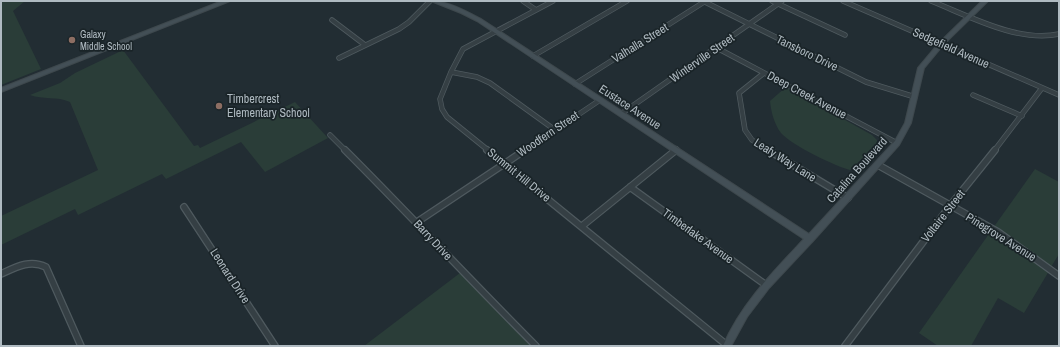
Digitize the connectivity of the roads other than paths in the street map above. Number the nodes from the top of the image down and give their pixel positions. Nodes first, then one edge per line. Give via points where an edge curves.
1 (227, 1) edge
2 (430, 1) edge
3 (434, 1) edge
4 (523, 1) edge
5 (553, 1) edge
6 (627, 1) edge
7 (704, 1) edge
8 (772, 1) edge
9 (844, 1) edge
10 (931, 1) edge
11 (985, 1) edge
12 (780, 2) edge
13 (536, 10) junction
14 (968, 17) junction
15 (332, 20) dead end
16 (749, 24) junction
17 (496, 31) junction
18 (844, 34) dead end
19 (1059, 34) edge
20 (941, 44) junction
21 (365, 45) junction
22 (717, 48) junction
23 (533, 56) junction
24 (339, 58) dead end
25 (451, 72) junction
26 (764, 73) junction
27 (575, 84) junction
28 (1042, 88) junction
29 (1, 90) edge
30 (973, 95) dead end
31 (1059, 95) edge
32 (915, 97) junction
33 (600, 100) junction
34 (621, 114) junction
35 (1022, 116) junction
36 (555, 130) junction
37 (330, 135) dead end
38 (897, 142) junction
39 (676, 150) junction
40 (505, 163) junction
41 (878, 165) junction
42 (630, 187) junction
43 (848, 198) junction
44 (950, 206) junction
45 (184, 207) dead end
46 (417, 222) junction
47 (582, 226) junction
48 (810, 239) junction
49 (1, 274) edge
50 (1059, 276) edge
51 (766, 285) junction
52 (81, 346) edge
53 (275, 346) edge
54 (536, 346) edge
55 (727, 346) edge
56 (845, 346) edge

1 - 29 street
2 - 21 street via 399,29
3 - 17 street, Eustace Avenue via 463,12
4 - 13 street
5 - 13 street, Summit Hill Drive
6 - 23 street
7 - 16 street, Tansboro Drive
7 - 27 street, Valhalla Street
8 - 12 street
9 - 20 street, Sedgefield Avenue
10 - 14 street
11 - 14 street, Catalina Boulevard
12 - 16 street, Winterville Street
12 - 18 street
13 - 17 street, Summit Hill Drive
14 - 19 street via 1012,33 1046,37
14 - 20 street, Catalina Boulevard
15 - 21 street
16 - 22 street, Winterville Street
16 - 32 street, Tansboro Drive via 866,82
17 - 23 street, Eustace Avenue
17 - 25 street, Summit Hill Drive via 463,49
20 - 28 street, Sedgefield Avenue
20 - 32 street, Catalina Boulevard via 921,68
21 - 24 street
22 - 26 street, Deep Creek Avenue
22 - 34 street, Winterville Street
23 - 27 street, Eustace Avenue
25 - 36 street via 478,77 490,83
25 - 40 street, Summit Hill Drive via 440,99 442,109 447,117
26 - 38 street, Deep Creek Avenue
26 - 43 street, Leafy Way Lane via 739,93 744,130 752,140
27 - 33 street, Eustace Avenue
28 - 31 street, Sedgefield Avenue
28 - 35 street, Voltaire Street
30 - 35 street
32 - 38 street, Catalina Boulevard via 908,123
33 - 34 street, Eustace Avenue
33 - 36 street, Woodfern Street
34 - 39 street, Eustace Avenue
35 - 44 street, Voltaire Street
36 - 40 street, Woodfern Street
37 - 46 street, Barry Drive
38 - 41 street, Catalina Boulevard
39 - 42 street
39 - 48 street, Eustace Avenue
40 - 46 street, Woodfern Street
40 - 47 street, Summit Hill Drive
41 - 43 street, Catalina Boulevard
41 - 44 street, Pinegrove Avenue
42 - 47 street
42 - 51 street, Timberlake Avenue
43 - 48 street, Catalina Boulevard
44 - 50 street, Pinegrove Avenue via 998,232
44 - 56 street, Voltaire Street
45 - 53 street, Leonard Drive
46 - 54 street, Barry Drive via 464,274
47 - 55 street, Summit Hill Drive
48 - 51 street, Catalina Boulevard
49 - 52 street via 24,264 35,263 46,267
51 - 55 street, Catalina Boulevard via 739,320

